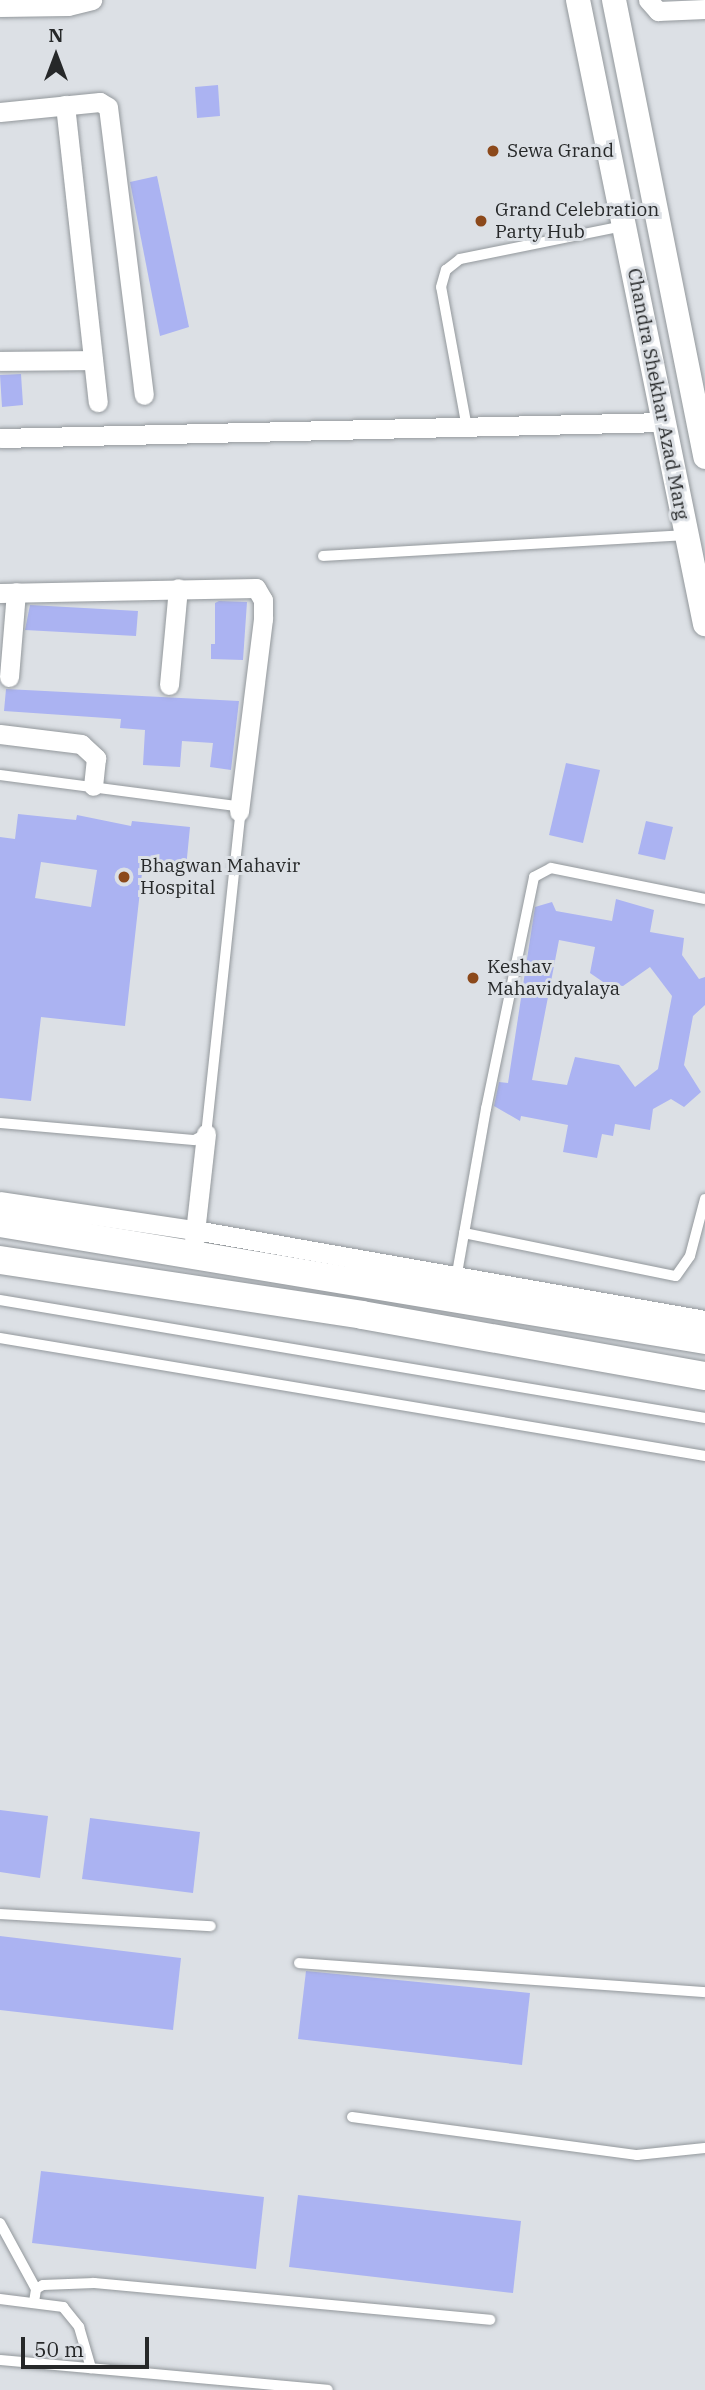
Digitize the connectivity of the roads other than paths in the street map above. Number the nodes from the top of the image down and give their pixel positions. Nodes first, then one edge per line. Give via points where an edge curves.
1 (92, 0) edge
2 (578, 0) edge
3 (614, 0) edge
4 (648, 0) edge
5 (68, 3) edge
6 (0, 7) edge
7 (705, 9) edge
8 (65, 105) junction
9 (0, 112) edge
10 (624, 225) junction
11 (93, 360) junction
12 (0, 361) edge
13 (144, 395) dead end
14 (97, 402) dead end
15 (664, 422) junction
16 (467, 428) junction
17 (0, 438) edge
18 (705, 457) edge
19 (687, 535) junction
20 (323, 556) dead end
21 (178, 588) junction
22 (8, 593) edge
23 (705, 624) edge
24 (9, 677) dead end
25 (169, 685) dead end
26 (0, 734) edge
27 (0, 775) edge
28 (93, 786) junction
29 (239, 812) junction
30 (705, 899) edge
31 (0, 1123) edge
32 (206, 1134) junction
33 (705, 1199) edge
34 (0, 1201) edge
35 (0, 1223) edge
36 (464, 1233) junction
37 (194, 1241) junction
38 (0, 1260) edge
39 (455, 1286) junction
40 (0, 1300) edge
41 (705, 1320) edge
42 (0, 1338) edge
43 (705, 1340) edge
44 (705, 1376) edge
45 (705, 1418) edge
46 (705, 1456) edge
47 (0, 1913) edge
48 (211, 1926) dead end
49 (299, 1963) dead end
50 (705, 1992) edge
51 (352, 2117) dead end
52 (705, 2148) edge
53 (0, 2223) edge
54 (36, 2289) junction
55 (0, 2299) edge
56 (34, 2302) junction
57 (490, 2320) dead end
58 (0, 2360) edge
59 (91, 2368) junction
60 (328, 2390) edge

1 - 5 street
2 - 10 street, Chandra Shekhar Azad Marg
3 - 18 street, Chandra Shekhar Azad Marg
4 - 7 street via 658,11
5 - 6 street
8 - 9 street
8 - 11 street
8 - 13 street via 100,102 108,107
10 - 15 street, Chandra Shekhar Azad Marg
10 - 16 lane via 460,259 446,270 442,287
11 - 12 street
11 - 14 street
15 - 16 street
15 - 19 street, Chandra Shekhar Azad Marg
16 - 17 street
19 - 20 lane
19 - 23 street, Chandra Shekhar Azad Marg
21 - 22 street
21 - 25 street
21 - 29 street via 249,586 256,588 263,600
22 - 24 street
26 - 28 street via 81,744 96,758
27 - 28 lane
28 - 29 lane via 234,806
29 - 32 lane
30 - 36 lane via 551,868 534,877
31 - 32 lane via 194,1140
32 - 37 street
33 - 36 lane via 690,1256 676,1276
34 - 37 street
35 - 37 main road
36 - 39 lane
37 - 39 main road
38 - 44 main road via 362,1315
39 - 41 street
39 - 43 main road
40 - 45 lane
42 - 46 lane
47 - 48 lane
49 - 50 lane
51 - 52 lane via 636,2155
53 - 54 lane
54 - 56 lane
54 - 57 lane via 94,2283
55 - 56 lane
56 - 59 lane via 63,2307 72,2316
58 - 59 lane
59 - 60 lane

